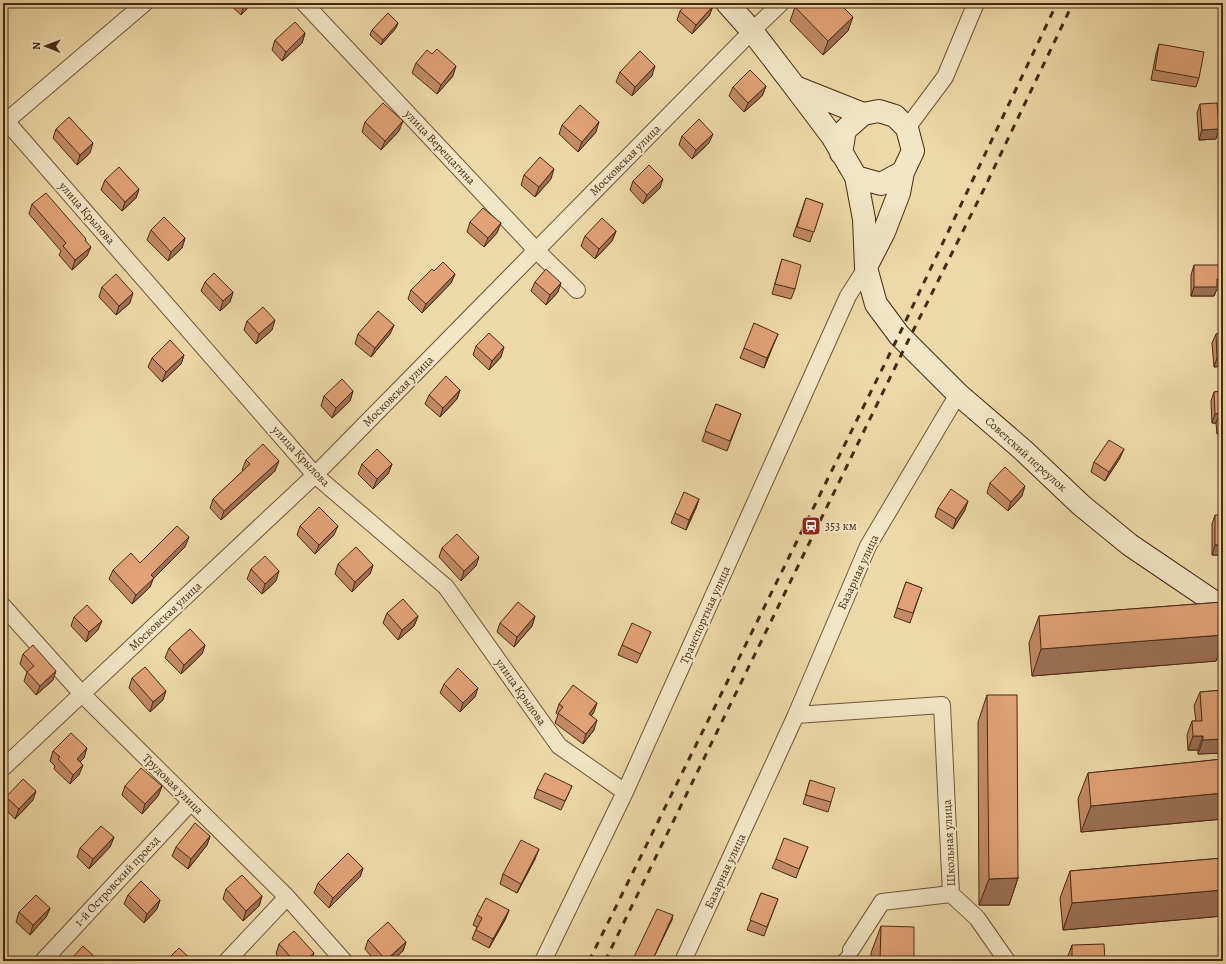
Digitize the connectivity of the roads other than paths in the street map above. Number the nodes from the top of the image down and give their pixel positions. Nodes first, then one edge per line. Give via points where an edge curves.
1 (146, 3) edge
2 (304, 3) edge
3 (727, 3) edge
4 (781, 3) edge
5 (976, 3) edge
6 (752, 31) junction
7 (795, 87) junction
8 (863, 114) junction
9 (5, 122) edge
10 (907, 128) junction
11 (841, 153) junction
12 (903, 172) junction
13 (856, 177) junction
14 (536, 250) junction
15 (866, 268) junction
16 (577, 290) dead end
17 (958, 394) junction
18 (315, 475) junction
19 (3, 606) edge
20 (1223, 608) edge
21 (82, 694) junction
22 (796, 715) junction
23 (3, 768) edge
24 (625, 792) junction
25 (191, 802) junction
26 (951, 894) junction
27 (287, 897) junction
28 (846, 956) edge
29 (43, 961) edge
30 (227, 961) edge
31 (344, 961) edge
32 (543, 961) edge
33 (683, 961) edge
34 (1006, 961) edge

1 - 9 street
2 - 14 street, улица Верещагина
3 - 6 main road
4 - 6 street, Московская улица
5 - 10 street via 945,77
6 - 7 main road
6 - 14 street, Московская улица
7 - 8 main road
7 - 11 main road via 832,136
8 - 10 main road via 879,112 895,116
8 - 11 main road via 845,130
9 - 18 street, улица Крылова
10 - 12 main road via 913,151
11 - 13 main road
12 - 13 main road via 880,184
12 - 15 main road via 899,193 884,232
13 - 15 main road, Советский переулок via 864,219
14 - 16 street, улица Верещагина
14 - 18 street, Московская улица
15 - 17 main road, Советский переулок via 876,304 899,335
15 - 24 street, Транспортная улица via 848,296
17 - 20 main road, Советский переулок via 1023,450 1081,506 1130,545
17 - 22 street, Базарная улица via 868,546
18 - 21 street, Московская улица
18 - 24 street, улица Крылова via 446,587 559,746
19 - 21 street, Трудовая улица
21 - 23 street, Московская улица
21 - 25 street, Трудовая улица
22 - 26 street, Школьная улица via 942,705
22 - 33 street, Базарная улица
24 - 32 street, Транспортная улица
25 - 27 street, Трудовая улица
25 - 29 street, 1-й Островский проезд
26 - 28 street via 882,902
26 - 34 street, Школьная улица via 977,918
27 - 30 street
27 - 31 street, Трудовая улица

